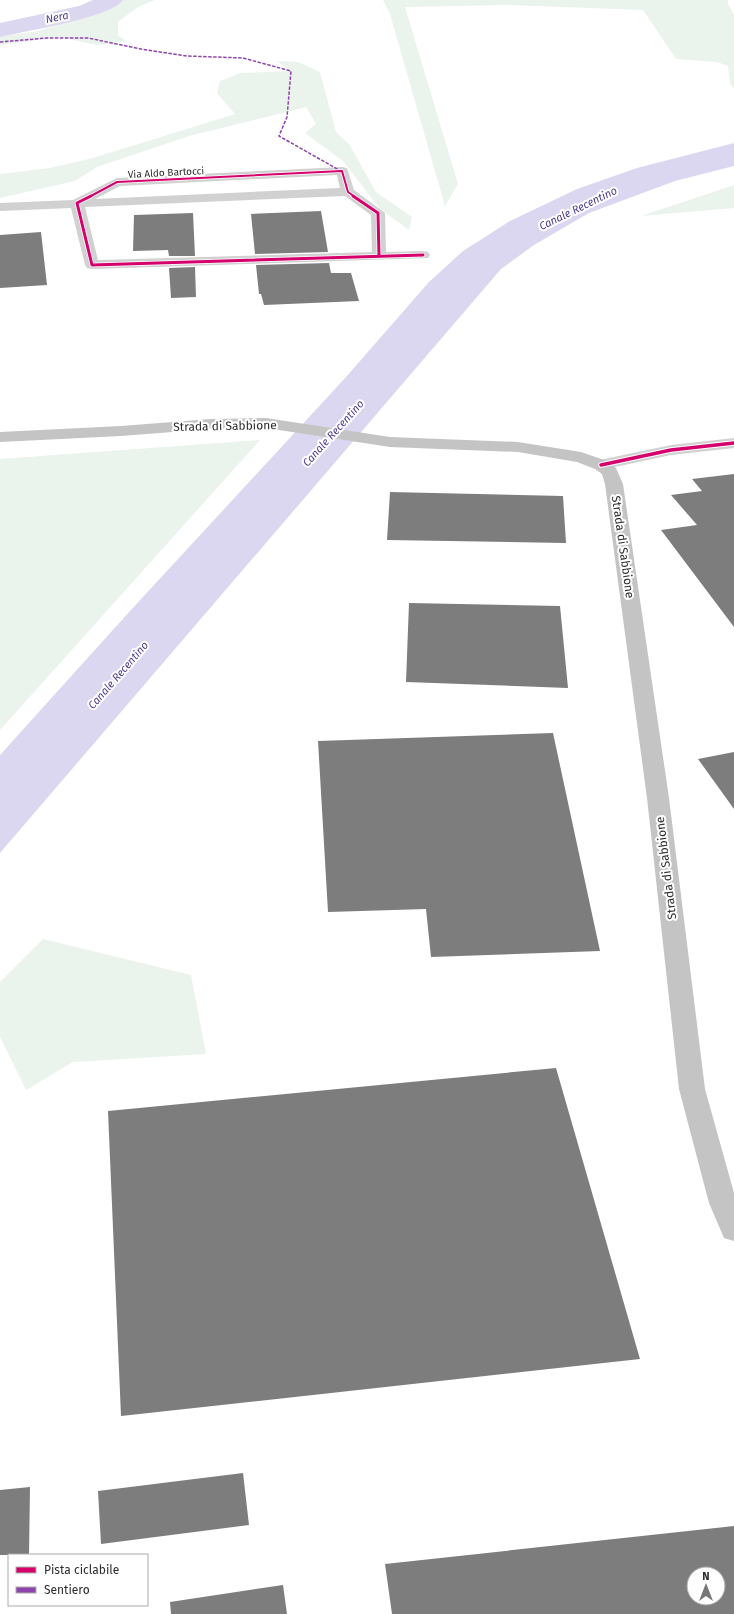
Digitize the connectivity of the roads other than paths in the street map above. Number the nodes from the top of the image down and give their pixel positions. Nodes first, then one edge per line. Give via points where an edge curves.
1 (348, 192) junction
2 (77, 203) junction
3 (0, 207) edge
4 (423, 255) dead end
5 (379, 256) junction
6 (0, 436) edge
7 (734, 443) edge
8 (601, 465) junction
9 (734, 1230) edge

1 - 2 street, Via Aldo Bartocci
1 - 2 street, Via Aldo Bartocci via 342,171 117,182
1 - 5 street via 378,213
2 - 3 street, Via Aldo Bartocci
2 - 5 street via 92,265
4 - 5 street
6 - 8 main road, Strada di Sabbione via 266,423 390,442 518,447 581,457
7 - 8 street via 671,450
8 - 9 main road, Strada di Sabbione via 610,472 614,484 658,798 692,1090 723,1203

